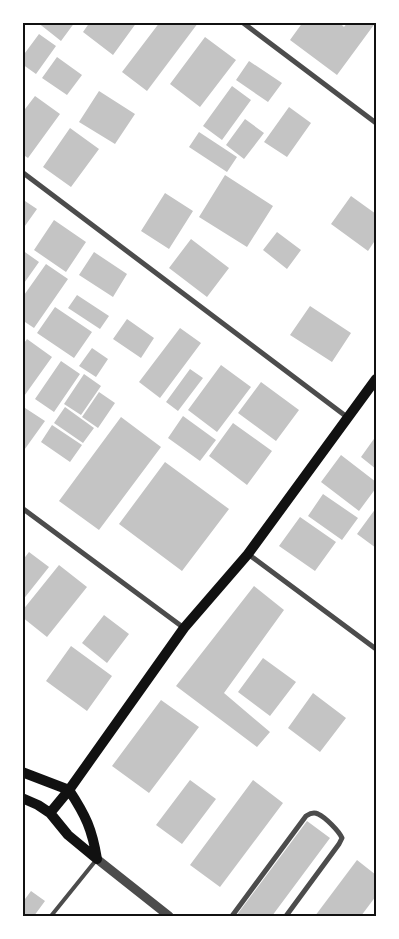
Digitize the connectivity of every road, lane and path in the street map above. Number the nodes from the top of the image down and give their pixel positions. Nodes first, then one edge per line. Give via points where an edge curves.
1 (242, 22) edge
2 (376, 123) edge
3 (22, 172) edge
4 (376, 379) edge
5 (348, 418) junction
6 (22, 508) edge
7 (248, 554) junction
8 (184, 628) junction
9 (376, 649) edge
10 (22, 772) edge
11 (69, 790) junction
12 (22, 798) edge
13 (50, 813) junction
14 (97, 860) junction
15 (52, 916) edge
16 (169, 916) edge
17 (232, 916) edge
18 (286, 916) edge

1 - 2 street
3 - 5 street
4 - 5 main road
5 - 7 main road
6 - 8 street
7 - 8 main road
7 - 9 street
8 - 11 main road
10 - 11 main road
11 - 13 main road
11 - 14 main road via 86,815
12 - 13 main road
13 - 14 main road via 68,835
14 - 15 lane
14 - 16 street
17 - 18 street via 306,816 317,813 340,832 342,838

